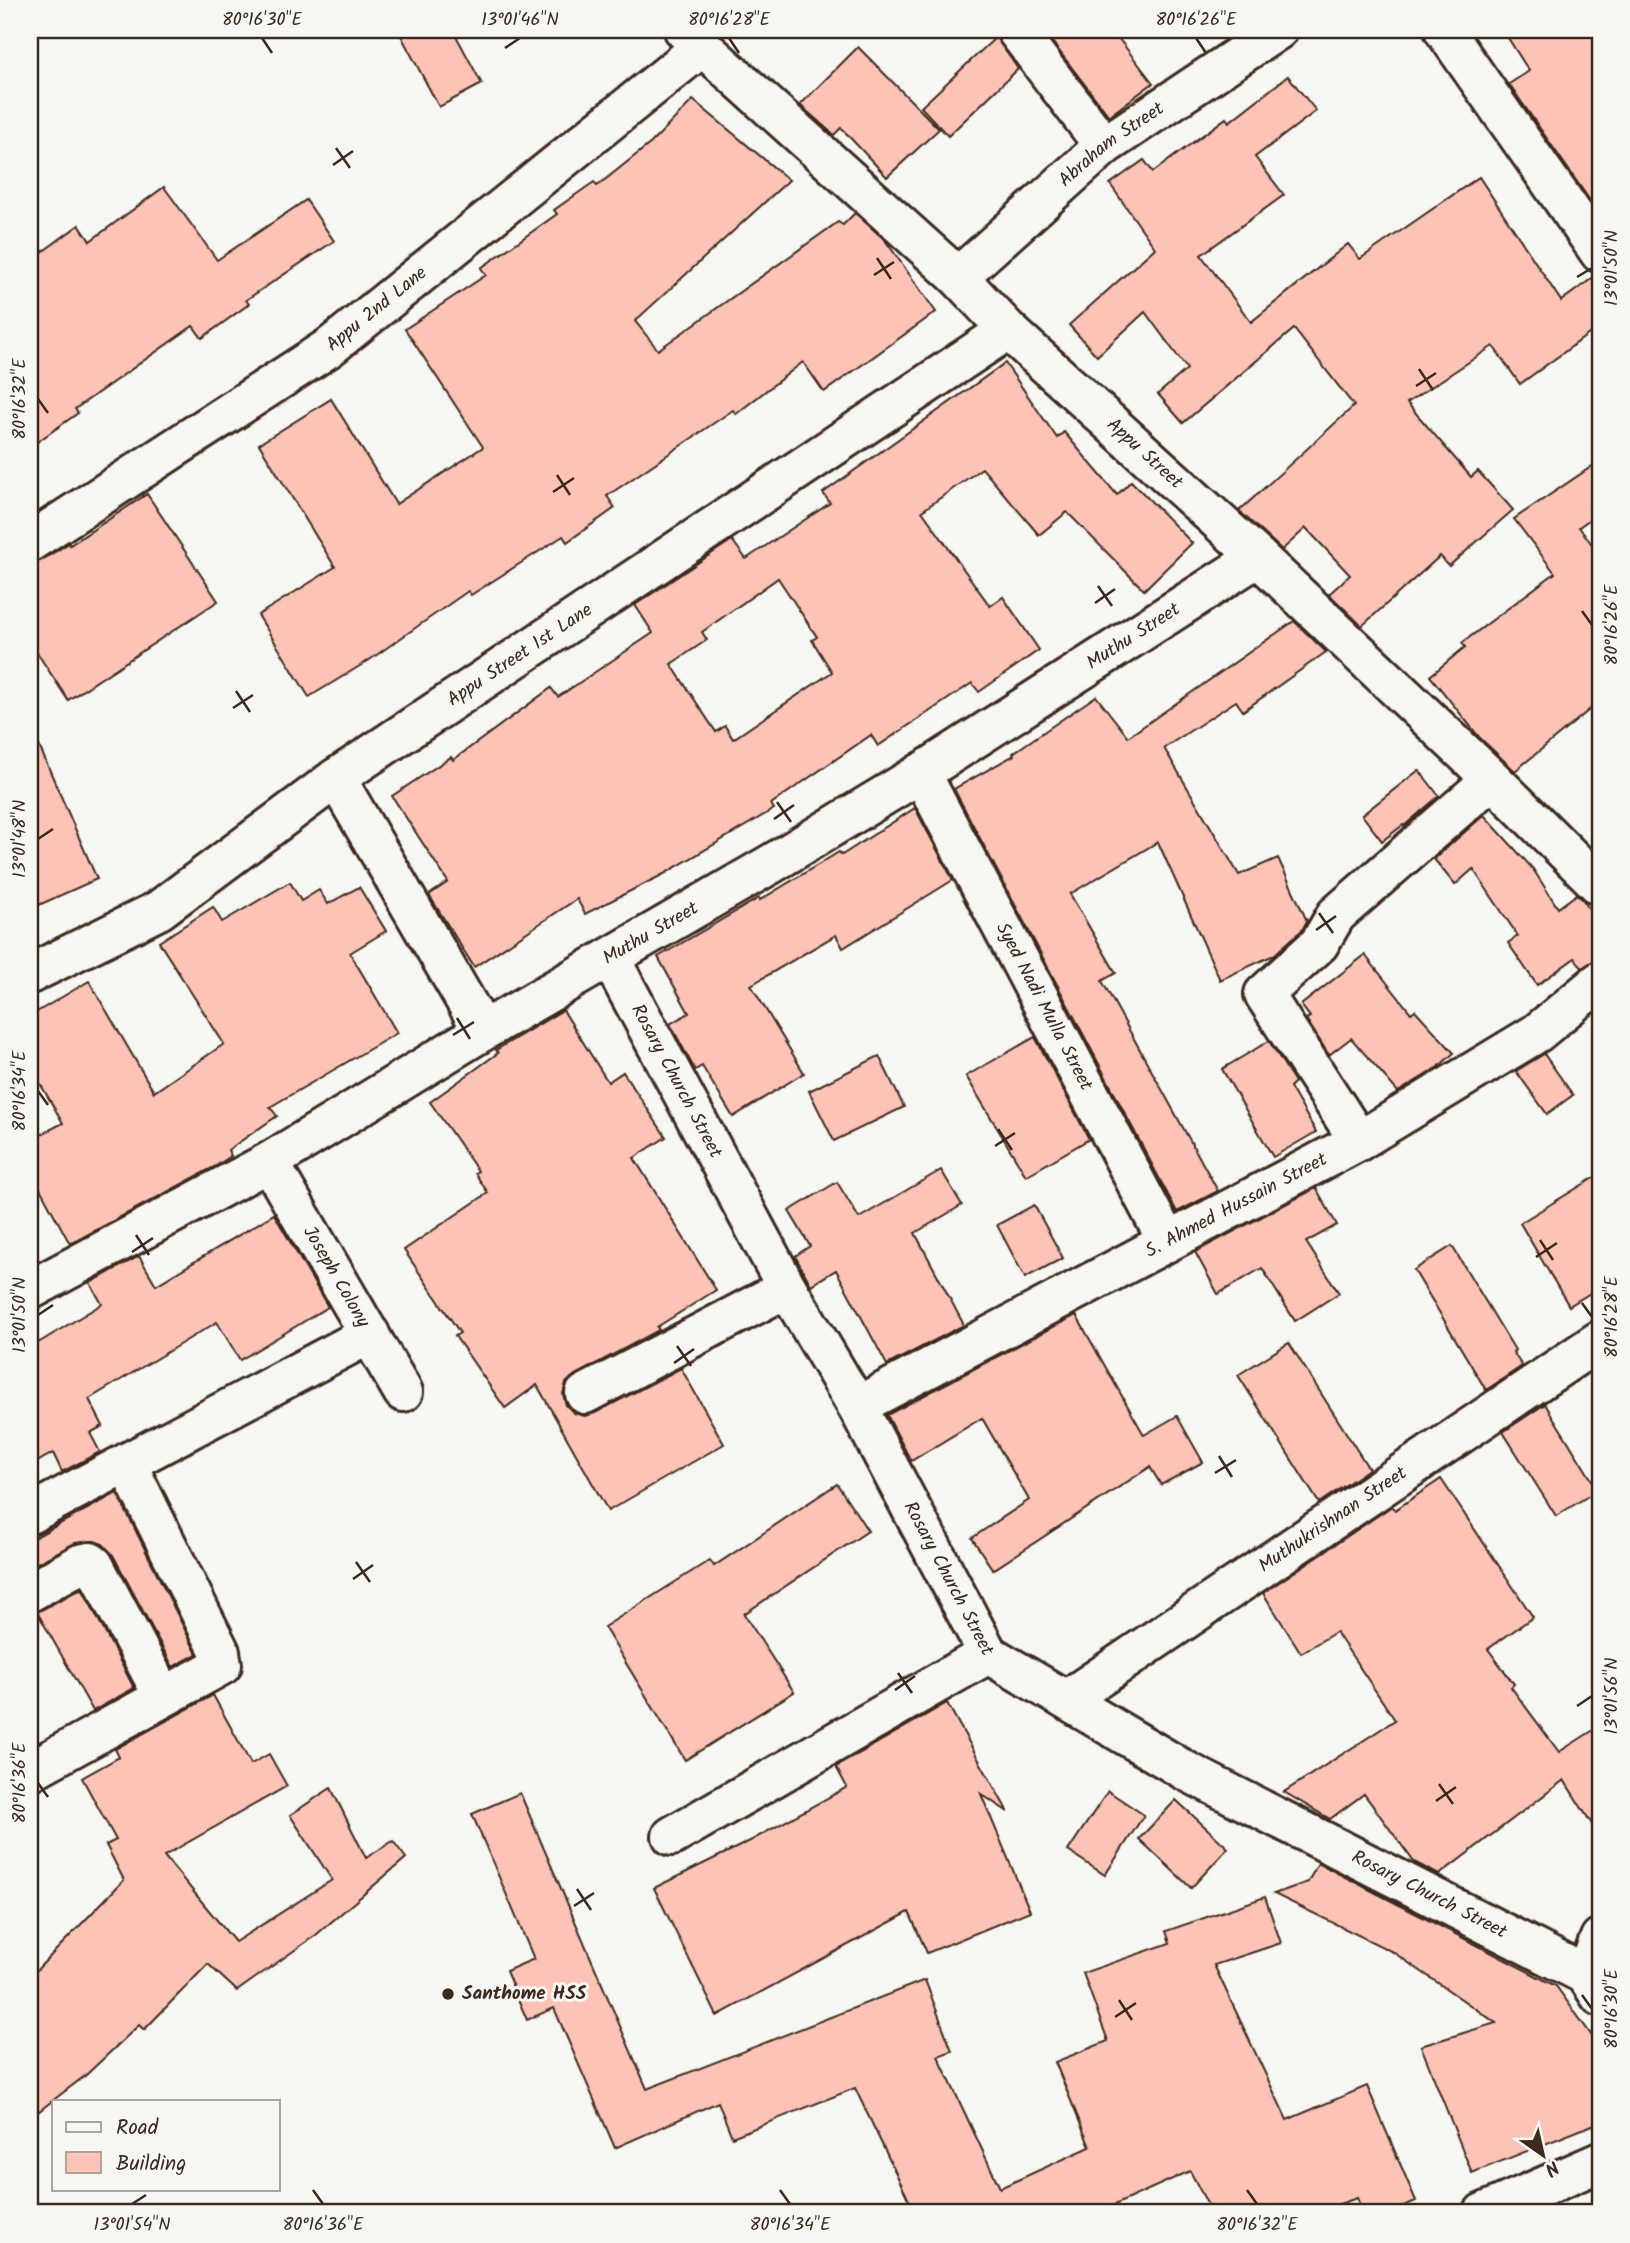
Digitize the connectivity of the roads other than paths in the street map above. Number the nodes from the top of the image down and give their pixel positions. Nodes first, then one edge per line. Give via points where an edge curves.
1 (1016, 30) edge
2 (1278, 30) edge
3 (1444, 30) edge
4 (693, 38) edge
5 (1104, 146) junction
6 (1600, 253) edge
7 (958, 277) junction
8 (1008, 330) junction
9 (30, 542) edge
10 (1258, 558) junction
11 (921, 773) junction
12 (336, 778) junction
13 (1492, 779) junction
14 (1600, 886) edge
15 (610, 958) junction
16 (30, 974) edge
17 (1600, 981) edge
18 (483, 1031) junction
19 (1359, 1141) junction
20 (269, 1162) junction
21 (1167, 1241) junction
22 (787, 1288) junction
23 (30, 1290) edge
24 (370, 1334) junction
25 (1600, 1340) edge
26 (403, 1392) dead end
27 (585, 1394) dead end
28 (857, 1406) junction
29 (127, 1464) junction
30 (30, 1514) edge
31 (30, 1592) edge
32 (988, 1654) junction
33 (163, 1696) junction
34 (1066, 1700) junction
35 (30, 1771) edge
36 (672, 1836) dead end
37 (1600, 1938) edge
38 (1593, 1985) edge
39 (1600, 2162) edge
40 (1483, 2213) edge

1 - 5 street
2 - 5 street, Abraham Street
3 - 6 street
4 - 7 street, Appu Street
4 - 9 street, Appu 2nd Lane via 330,347
5 - 7 street, Abraham Street
7 - 8 street, Appu Street
8 - 10 street, Appu Street
8 - 12 street, Appu Street 1st Lane
10 - 11 street, Muthu Street
10 - 13 street, Appu Street
11 - 15 street, Muthu Street
11 - 21 street, Syed Nadi Mulla Street
12 - 16 street, Appu Street 1st Lane via 159,910
12 - 18 street
13 - 14 street, Appu Street
13 - 19 street via 1336,915 1319,944 1264,994
15 - 18 street, Muthu Street
15 - 22 street, Rosary Church Street
17 - 19 street, S. Ahmed Hussain Street via 1537,1033
18 - 20 street, Muthu Street
19 - 21 street, S. Ahmed Hussain Street
20 - 23 street, Muthu Street
20 - 24 street, Joseph Colony
21 - 28 street, S. Ahmed Hussain Street
22 - 27 street
22 - 28 street, Rosary Church Street
24 - 26 street, Joseph Colony
24 - 29 street
25 - 34 street, Muthukrishnan Street
28 - 32 street, Rosary Church Street
29 - 30 street
29 - 33 street via 222,1658 219,1668
31 - 33 street via 90,1562
32 - 34 street, Rosary Church Street
32 - 36 street
33 - 35 street
34 - 38 street, Rosary Church Street via 1186,1771
37 - 38 street
39 - 40 street

